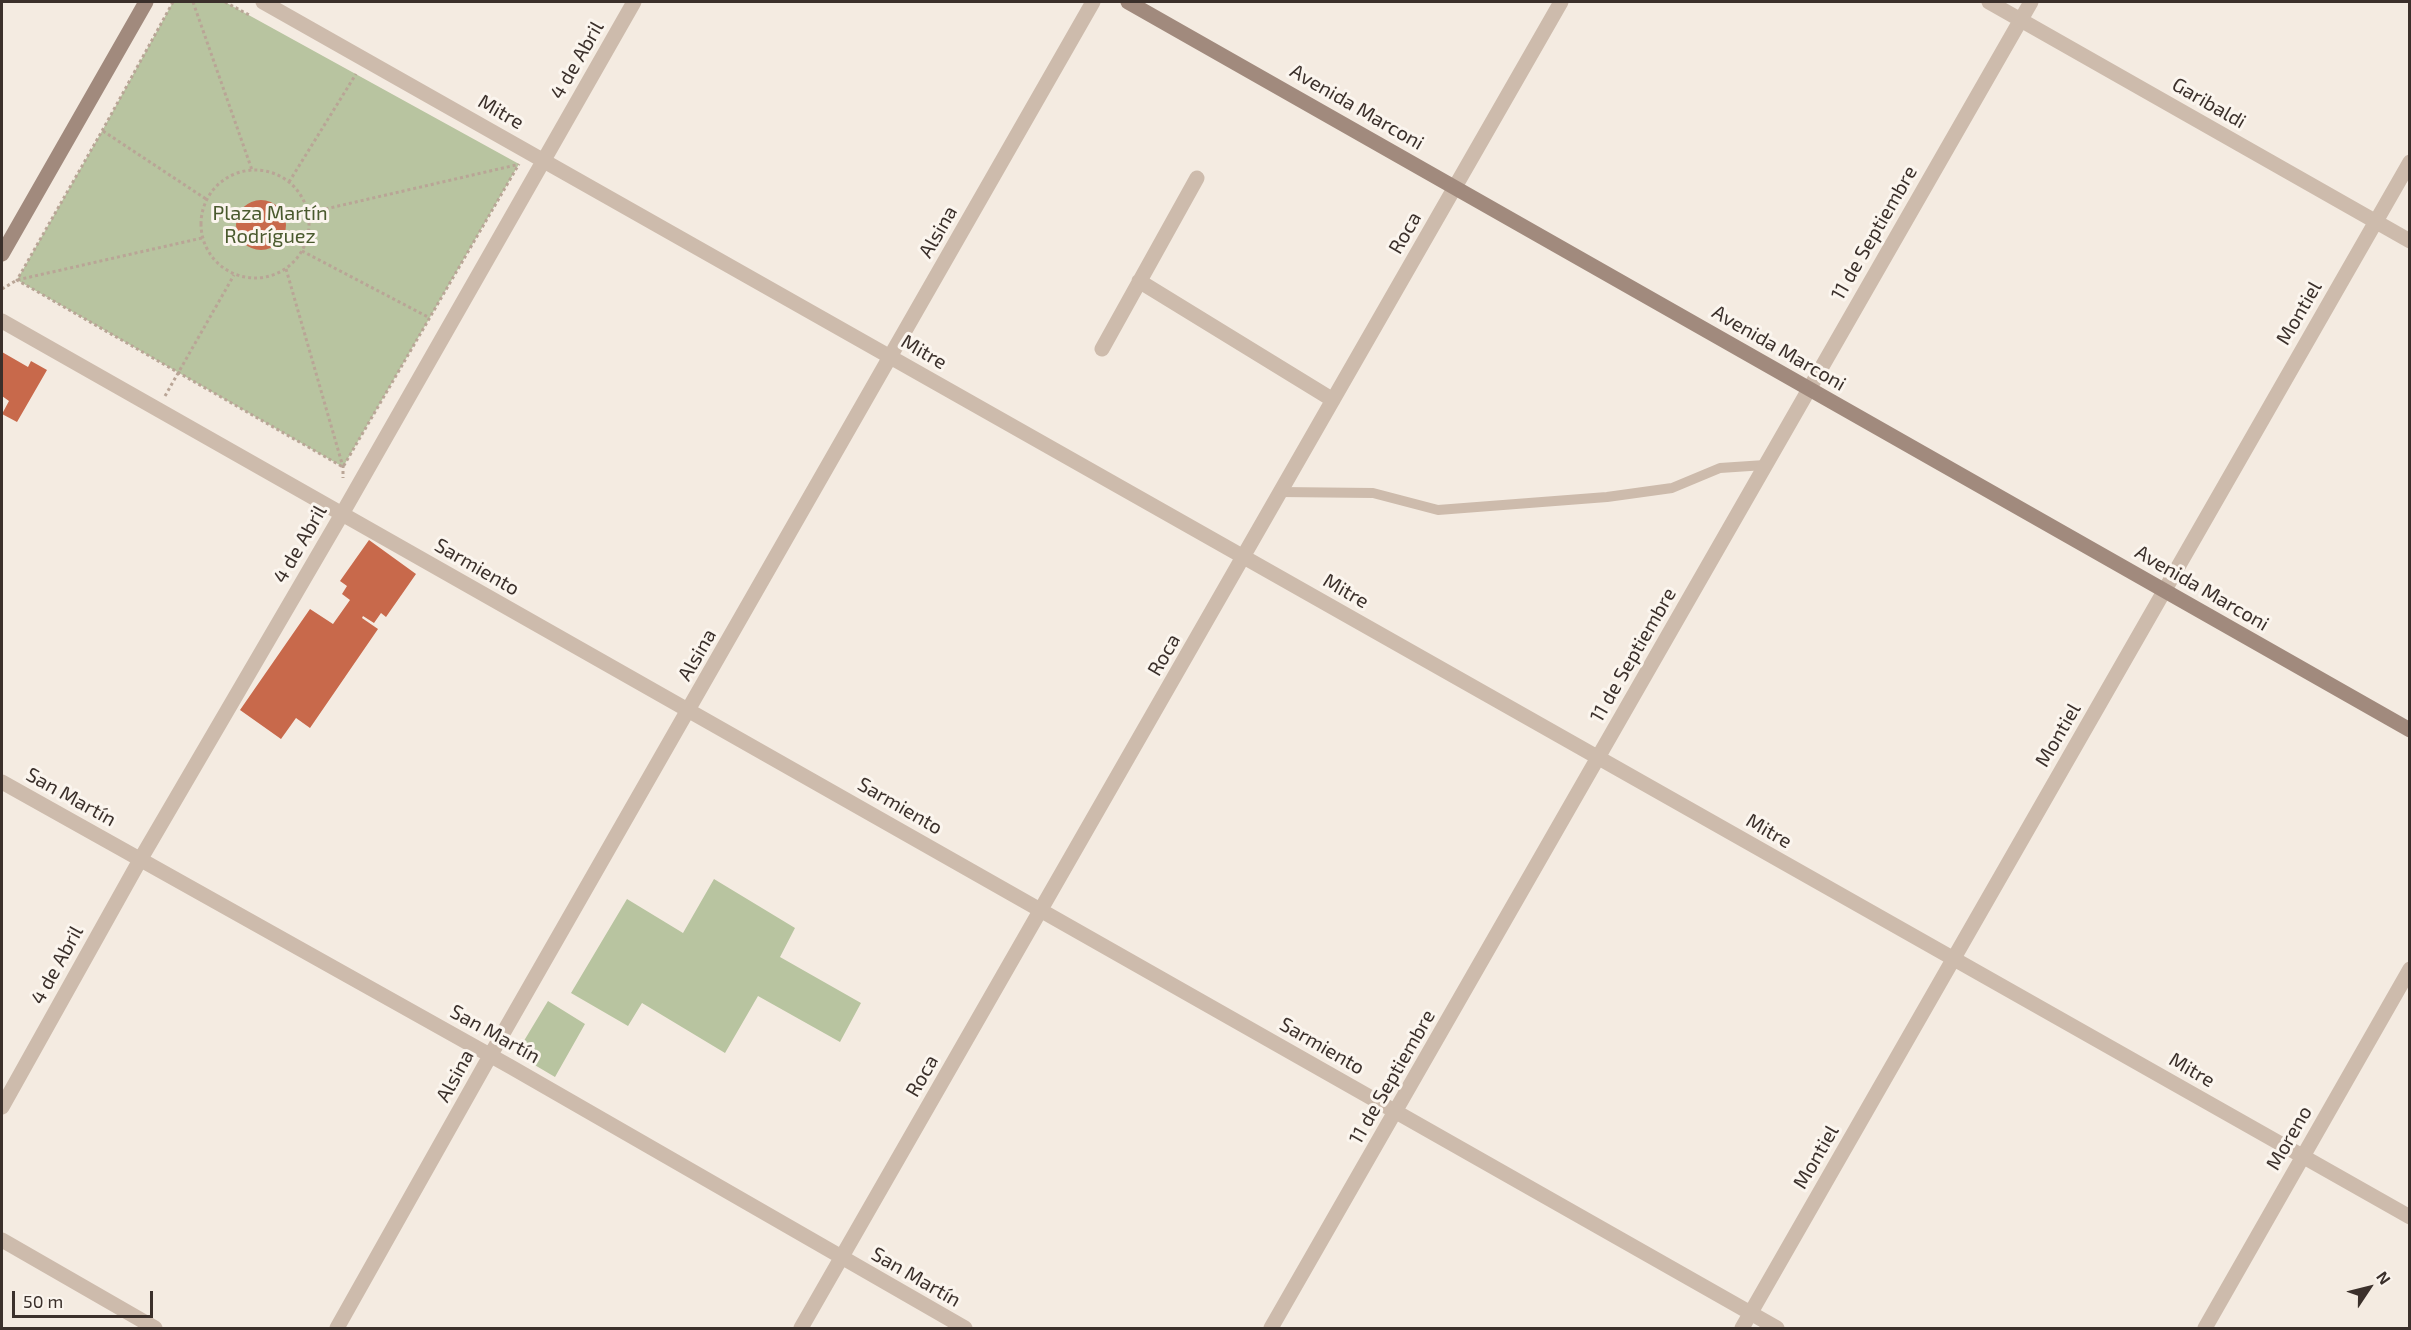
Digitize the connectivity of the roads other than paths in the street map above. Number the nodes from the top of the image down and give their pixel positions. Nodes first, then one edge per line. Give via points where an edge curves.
1 (146, 2) edge
2 (263, 2) edge
3 (634, 2) edge
4 (1094, 2) edge
5 (1128, 2) edge
6 (1561, 2) edge
7 (1989, 2) edge
8 (2031, 2) edge
9 (2020, 20) junction
10 (543, 161) junction
11 (2409, 162) edge
12 (1197, 178) dead end
13 (1455, 187) junction
14 (2376, 221) junction
15 (2409, 241) edge
16 (2, 254) edge
17 (1139, 281) junction
18 (2, 321) edge
19 (1102, 349) dead end
20 (891, 357) junction
21 (1809, 389) junction
22 (1333, 400) junction
23 (1765, 465) junction
24 (1281, 492) junction
25 (342, 514) junction
26 (1244, 557) junction
27 (2164, 591) junction
28 (689, 711) junction
29 (2409, 730) edge
30 (1598, 758) junction
31 (2, 782) edge
32 (140, 860) junction
33 (1042, 911) junction
34 (1953, 959) junction
35 (2409, 969) edge
36 (490, 1056) junction
37 (2, 1107) edge
38 (1395, 1112) junction
39 (2303, 1157) junction
40 (2409, 1217) edge
41 (2, 1240) edge
42 (841, 1258) junction
43 (1751, 1314) junction
44 (155, 1329) edge
45 (338, 1329) edge
46 (801, 1329) edge
47 (965, 1329) edge
48 (1271, 1329) edge
49 (1742, 1329) edge
50 (1777, 1329) edge
51 (2205, 1329) edge

1 - 16 main road
2 - 10 street, Mitre
3 - 10 street, 4 de Abril
4 - 20 street, Alsina
5 - 13 main road, Avenida Marconi
6 - 13 street, Roca
7 - 9 street, Garibaldi
8 - 9 street, 11 de Septiembre
9 - 14 street, Garibaldi
9 - 21 street, 11 de Septiembre
10 - 20 street, Mitre
10 - 25 street, 4 de Abril
11 - 14 street, Montiel
12 - 17 street
13 - 21 main road, Avenida Marconi
13 - 22 street, Roca
14 - 15 street, Garibaldi
14 - 27 street, Montiel
17 - 19 street
17 - 22 street
18 - 25 street, Sarmiento
20 - 26 street, Mitre
20 - 28 street, Alsina
21 - 23 street, 11 de Septiembre
21 - 27 main road, Avenida Marconi
22 - 24 street, Roca
23 - 24 lane via 1720,468 1672,488 1438,510 1373,493
23 - 30 street, 11 de Septiembre
24 - 26 street, Roca
25 - 28 street, Sarmiento
25 - 32 street, 4 de Abril
26 - 30 street, Mitre
26 - 33 street, Roca
27 - 29 main road, Avenida Marconi
27 - 34 street, Montiel
28 - 33 street, Sarmiento
28 - 36 street, Alsina
30 - 34 street, Mitre
30 - 38 street, 11 de Septiembre
31 - 32 street, San Martín
32 - 36 street, San Martín
32 - 37 street, 4 de Abril
33 - 38 street, Sarmiento
33 - 42 street, Roca
34 - 39 street, Mitre
34 - 43 street, Montiel
35 - 39 street, Moreno
36 - 42 street, San Martín
36 - 45 street, Alsina
38 - 43 street, Sarmiento
38 - 48 street, 11 de Septiembre
39 - 40 street, Mitre
39 - 51 street, Moreno
41 - 44 street
42 - 46 street, Roca
42 - 47 street, San Martín
43 - 49 street, Montiel
43 - 50 street, Sarmiento

